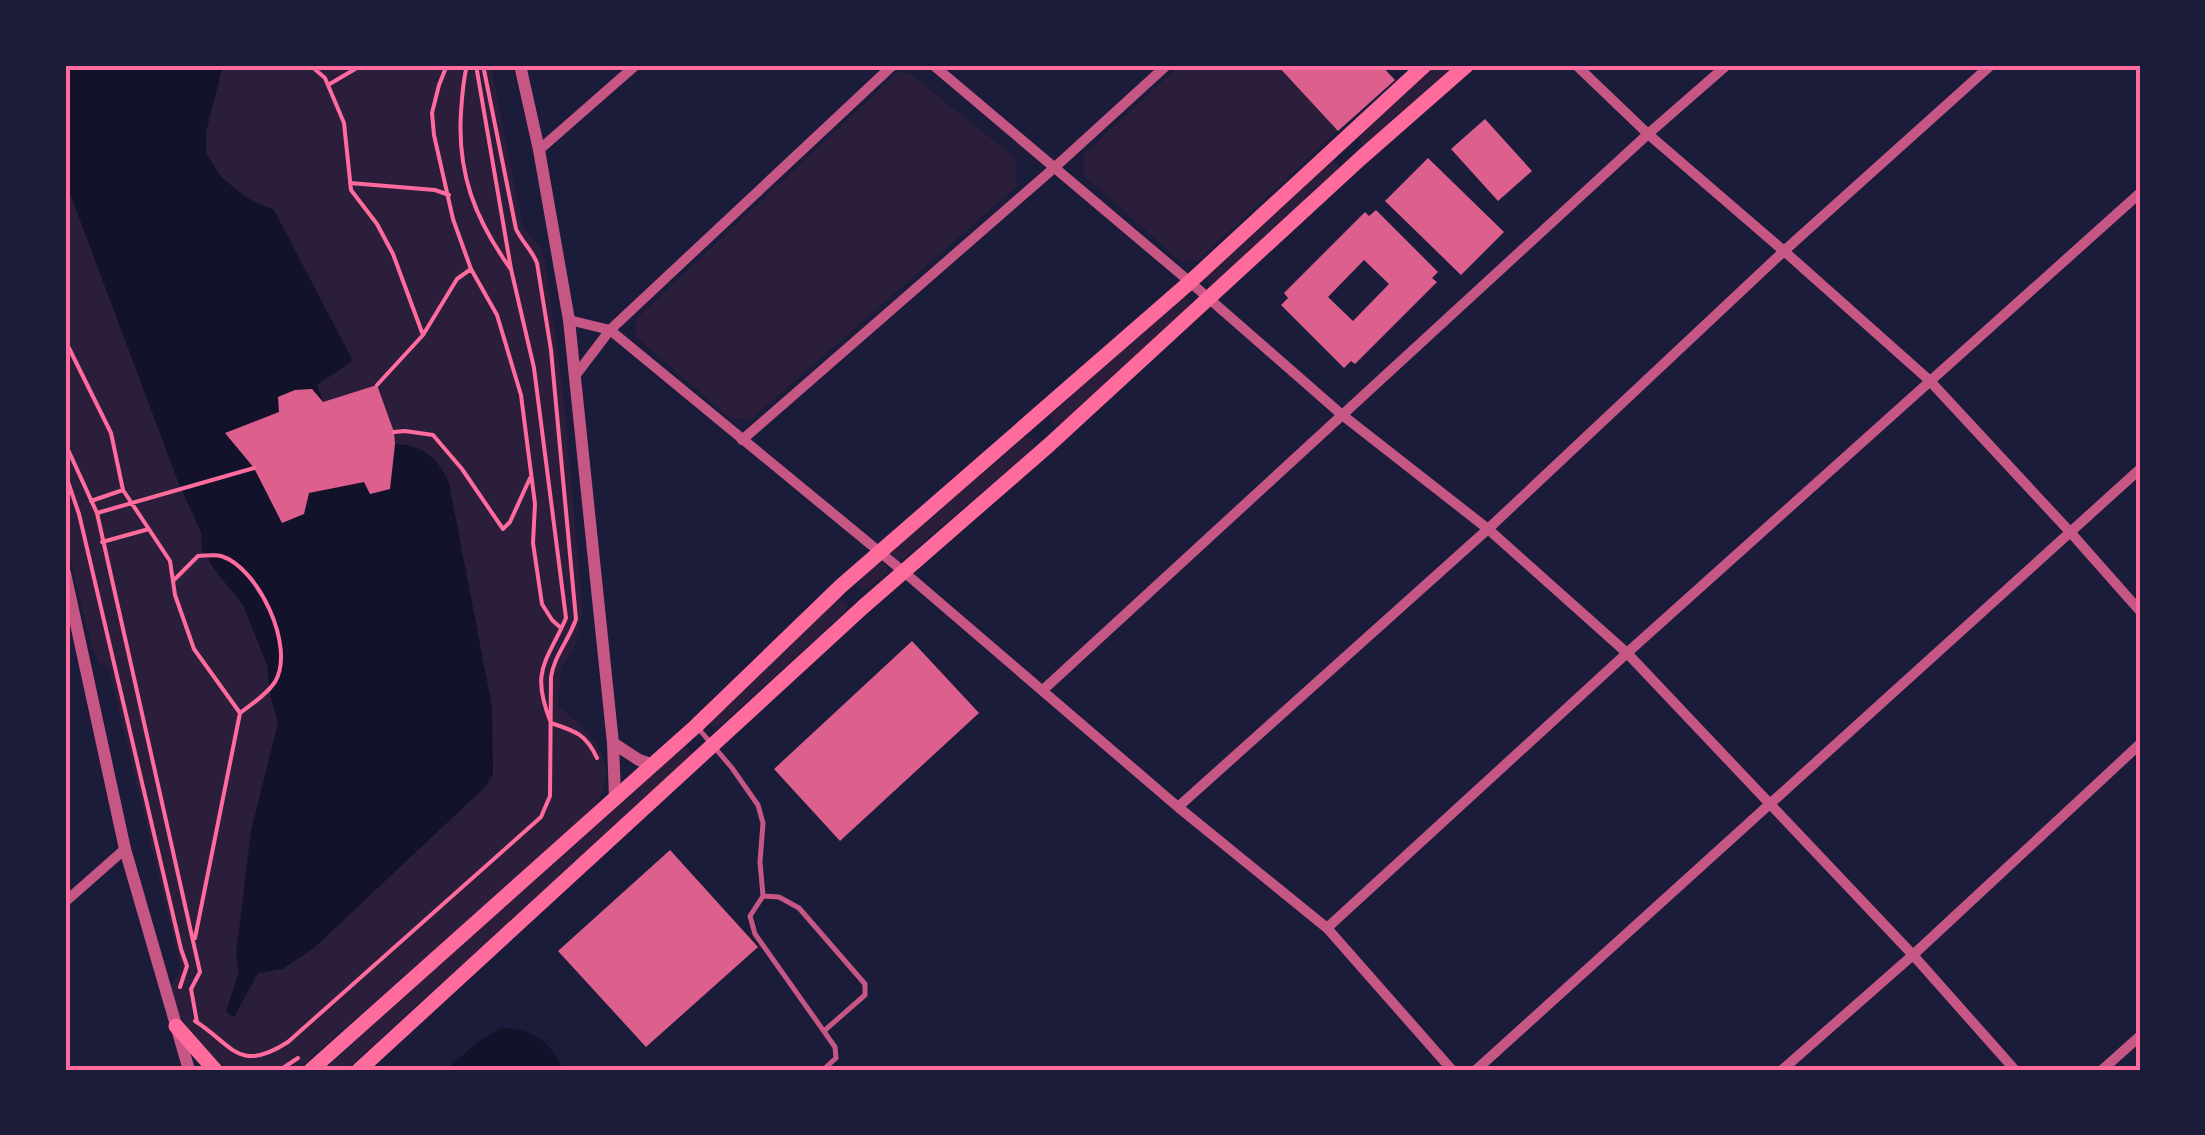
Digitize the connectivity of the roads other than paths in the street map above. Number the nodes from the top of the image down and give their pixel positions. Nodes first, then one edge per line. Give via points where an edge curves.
1 (520, 65) edge
2 (636, 65) edge
3 (893, 65) edge
4 (933, 65) edge
5 (1167, 65) edge
6 (1425, 65) edge
7 (1468, 65) edge
8 (1576, 65) edge
9 (1727, 65) edge
10 (1992, 65) edge
11 (1648, 134) junction
12 (1344, 140) junction
13 (539, 150) junction
14 (1362, 158) junction
15 (1054, 168) junction
16 (2140, 194) edge
17 (1784, 251) junction
18 (1190, 282) junction
19 (1208, 298) junction
20 (569, 320) junction
21 (610, 330) junction
22 (574, 377) junction
23 (1929, 380) junction
24 (1342, 414) junction
25 (1030, 423) junction
26 (742, 440) junction
27 (1049, 445) junction
28 (2140, 469) edge
29 (1488, 529) junction
30 (2071, 533) junction
31 (880, 552) junction
32 (904, 572) junction
33 (65, 573) edge
34 (841, 586) junction
35 (863, 608) junction
36 (2140, 611) edge
37 (1627, 653) junction
38 (1043, 690) junction
39 (696, 726) junction
40 (613, 743) junction
41 (2140, 744) edge
42 (714, 746) junction
43 (652, 764) junction
44 (615, 797) junction
45 (1178, 806) junction
46 (1770, 806) junction
47 (125, 849) junction
48 (763, 896) junction
49 (65, 902) edge
50 (1327, 928) junction
51 (1913, 955) junction
52 (176, 1026) junction
53 (824, 1031) junction
54 (2140, 1036) edge
55 (304, 1064) edge
56 (189, 1070) edge
57 (216, 1070) edge
58 (359, 1070) edge
59 (824, 1070) edge
60 (1452, 1070) edge
61 (1476, 1070) edge
62 (1782, 1070) edge
63 (2015, 1070) edge
64 (2102, 1070) edge

1 - 13 street
2 - 13 street
3 - 21 street
4 - 15 street
5 - 15 street
6 - 12 main road
7 - 14 main road
8 - 11 street
9 - 11 street
10 - 17 street
11 - 17 street
11 - 24 street
12 - 14 main road
12 - 18 main road
13 - 20 street
14 - 19 main road
15 - 18 street
15 - 26 street
16 - 23 street
17 - 23 street
17 - 29 street
18 - 19 street
18 - 25 main road
19 - 24 street
19 - 27 main road
20 - 21 street
20 - 22 street
21 - 22 street
21 - 26 street
22 - 40 street
23 - 30 street
23 - 37 street
24 - 29 street
24 - 38 street
25 - 27 main road
25 - 31 main road
26 - 31 street
27 - 32 main road
28 - 30 street
29 - 37 street
29 - 45 street
30 - 36 street
30 - 46 street
31 - 32 street
31 - 34 main road
32 - 35 main road
32 - 38 street
33 - 47 street
34 - 35 main road
34 - 39 main road
35 - 42 main road
37 - 46 street
37 - 50 street
38 - 45 street
39 - 42 lane
39 - 43 main road
40 - 43 street
40 - 44 street
41 - 51 street
42 - 48 lane via 758,805
42 - 58 main road
43 - 44 main road
44 - 55 main road
45 - 50 street
46 - 51 street
46 - 61 street
47 - 49 street
47 - 52 street
48 - 53 lane via 750,916 755,934
48 - 53 lane via 799,908 864,984 865,995
50 - 60 street
51 - 62 street
51 - 63 street
52 - 56 street
52 - 57 main road
53 - 59 lane via 836,1058
54 - 64 street

